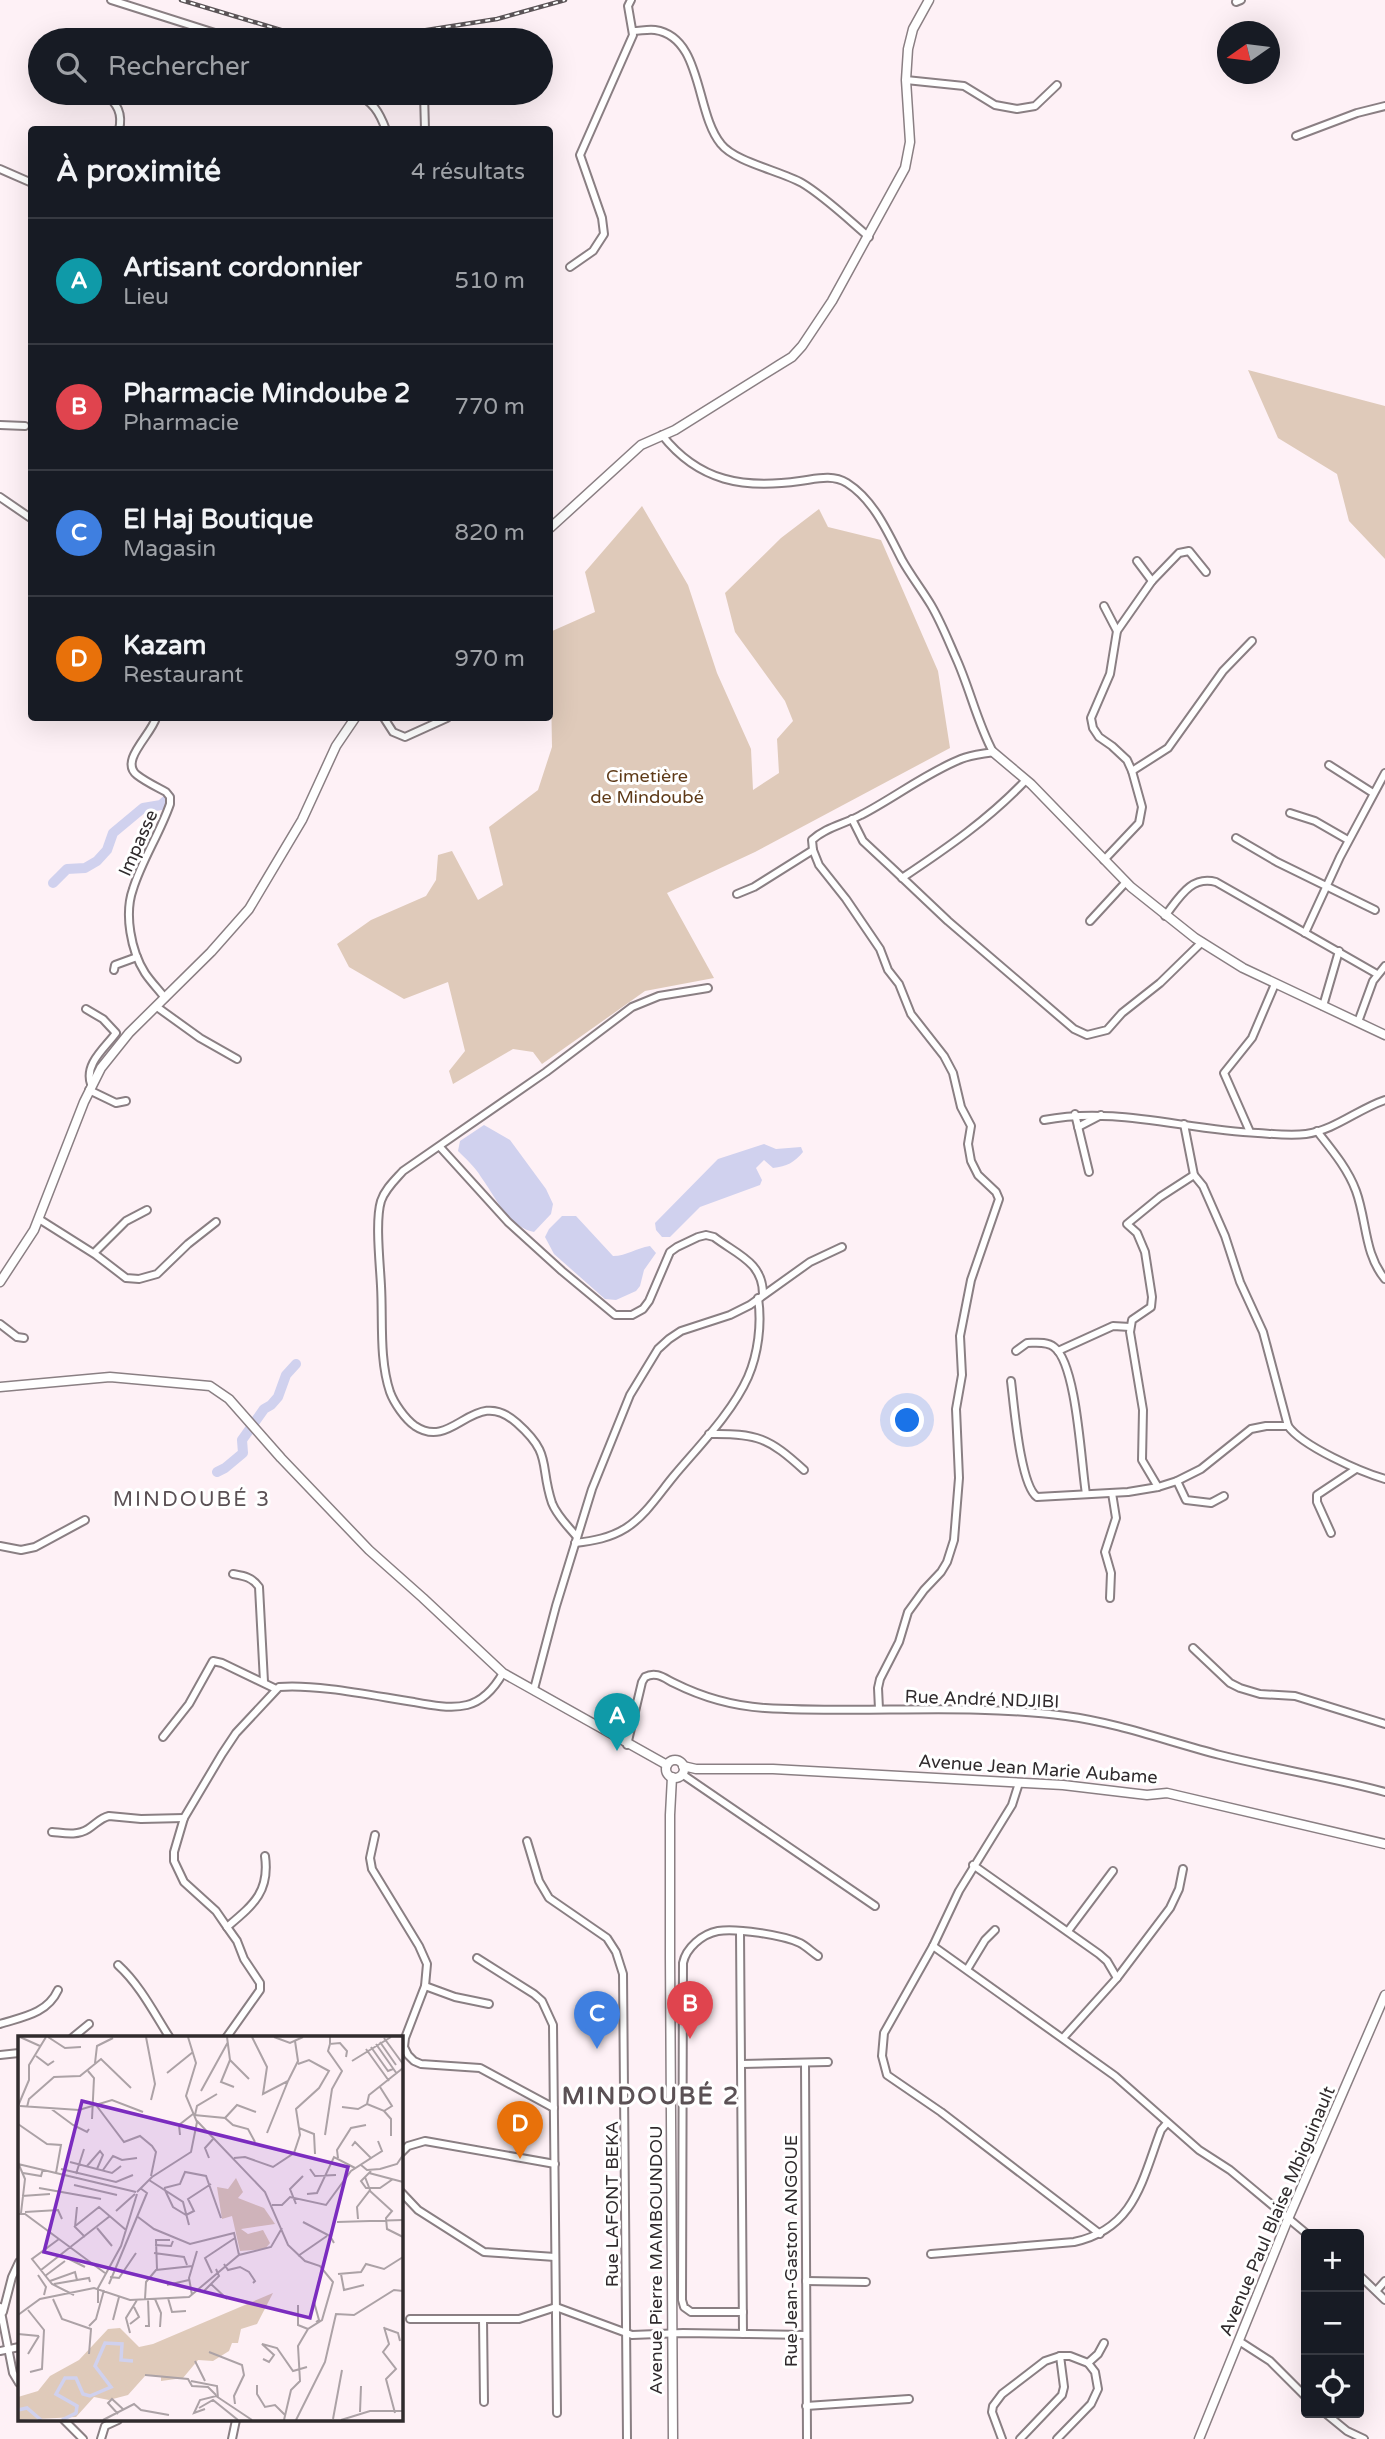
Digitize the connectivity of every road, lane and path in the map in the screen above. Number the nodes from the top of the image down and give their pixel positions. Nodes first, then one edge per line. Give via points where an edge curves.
1 (111, 0) edge
2 (631, 0) edge
3 (929, 0) edge
4 (199, 28) edge
5 (633, 31) junction
6 (906, 80) junction
7 (1058, 85) dead end
8 (116, 105) edge
9 (374, 105) edge
10 (424, 105) edge
11 (1385, 106) edge
12 (119, 126) edge
13 (385, 126) edge
14 (425, 126) edge
15 (1297, 136) dead end
16 (0, 169) edge
17 (28, 181) edge
18 (869, 237) junction
19 (570, 267) dead end
20 (0, 425) edge
21 (25, 426) dead end
22 (662, 435) junction
23 (0, 496) edge
24 (28, 516) edge
25 (553, 525) edge
26 (1137, 561) dead end
27 (1206, 572) dead end
28 (1152, 581) junction
29 (1104, 606) dead end
30 (1118, 631) junction
31 (1252, 641) dead end
32 (155, 721) edge
33 (353, 721) edge
34 (386, 721) edge
35 (440, 721) edge
36 (993, 752) junction
37 (1329, 765) dead end
38 (1132, 771) junction
39 (1385, 772) edge
40 (1026, 780) junction
41 (1373, 793) junction
42 (1290, 813) dead end
43 (852, 819) junction
44 (1236, 838) dead end
45 (1349, 840) junction
46 (813, 850) junction
47 (1104, 860) junction
48 (902, 877) junction
49 (1126, 882) junction
50 (1326, 887) junction
51 (737, 894) dead end
52 (1375, 910) dead end
53 (1165, 916) junction
54 (1090, 921) dead end
55 (1305, 933) junction
56 (1202, 942) junction
57 (1339, 951) junction
58 (137, 957) junction
59 (1385, 966) edge
60 (114, 970) dead end
61 (1377, 974) junction
62 (1275, 984) junction
63 (708, 988) dead end
64 (165, 998) junction
65 (1323, 1006) junction
66 (157, 1007) junction
67 (86, 1009) dead end
68 (1358, 1023) junction
69 (1385, 1035) edge
70 (237, 1059) dead end
71 (90, 1087) junction
72 (1385, 1100) edge
73 (126, 1101) dead end
74 (1075, 1114) junction
75 (1101, 1115) junction
76 (1044, 1119) dead end
77 (1184, 1124) junction
78 (1079, 1127) junction
79 (1318, 1131) junction
80 (1250, 1132) junction
81 (440, 1147) junction
82 (1089, 1172) dead end
83 (1194, 1175) junction
84 (147, 1210) dead end
85 (39, 1219) junction
86 (216, 1222) dead end
87 (842, 1247) dead end
88 (94, 1253) junction
89 (1385, 1279) edge
90 (0, 1282) edge
91 (761, 1296) junction
92 (0, 1324) edge
93 (1130, 1327) junction
94 (24, 1339) dead end
95 (1016, 1351) dead end
96 (1058, 1352) junction
97 (1011, 1381) dead end
98 (0, 1387) edge
99 (1288, 1426) junction
100 (709, 1434) junction
101 (1356, 1469) junction
102 (804, 1470) dead end
103 (1385, 1479) edge
104 (1177, 1481) junction
105 (1158, 1488) junction
106 (1112, 1493) junction
107 (1086, 1494) junction
108 (1224, 1496) dead end
109 (85, 1520) dead end
110 (1331, 1533) dead end
111 (576, 1540) junction
112 (0, 1546) edge
113 (233, 1574) dead end
114 (1110, 1598) dead end
115 (1193, 1648) dead end
116 (503, 1673) junction
117 (264, 1682) junction
118 (276, 1689) junction
119 (534, 1689) junction
120 (879, 1709) junction
121 (1385, 1724) edge
122 (163, 1737) dead end
123 (627, 1745) junction
124 (667, 1765) junction
125 (682, 1770) junction
126 (671, 1782) junction
127 (1019, 1783) junction
128 (1385, 1792) edge
129 (184, 1818) junction
130 (52, 1832) dead end
131 (374, 1835) dead end
132 (527, 1841) dead end
133 (1385, 1844) edge
134 (265, 1856) dead end
135 (974, 1866) junction
136 (1183, 1869) dead end
137 (1113, 1871) dead end
138 (875, 1906) dead end
139 (227, 1927) junction
140 (995, 1930) dead end
141 (1068, 1931) junction
142 (740, 1932) junction
143 (933, 1946) junction
144 (818, 1956) dead end
145 (477, 1958) dead end
146 (118, 1965) dead end
147 (968, 1968) junction
148 (1117, 1978) junction
149 (425, 1986) junction
150 (58, 1990) dead end
151 (1385, 1996) edge
152 (489, 2004) dead end
153 (0, 2024) edge
154 (89, 2024) dead end
155 (74, 2036) edge
156 (169, 2036) edge
157 (227, 2036) edge
158 (1063, 2038) junction
159 (18, 2053) edge
160 (0, 2054) edge
161 (828, 2062) dead end
162 (805, 2063) junction
163 (742, 2064) junction
164 (554, 2108) junction
165 (1167, 2123) junction
166 (402, 2152) edge
167 (555, 2164) junction
168 (402, 2193) edge
169 (1288, 2219) junction
170 (1301, 2229) edge
171 (1100, 2234) junction
172 (930, 2254) dead end
173 (555, 2257) junction
174 (18, 2264) edge
175 (1364, 2279) edge
176 (806, 2281) junction
177 (1385, 2281) edge
178 (866, 2282) dead end
179 (1377, 2290) junction
180 (1385, 2300) edge
181 (556, 2306) junction
182 (1, 2309) edge
183 (743, 2312) junction
184 (410, 2319) dead end
185 (483, 2319) junction
186 (626, 2333) junction
187 (672, 2333) junction
188 (743, 2334) junction
189 (806, 2335) junction
190 (1239, 2341) junction
191 (1104, 2343) dead end
192 (18, 2347) edge
193 (9, 2349) junction
194 (0, 2351) edge
195 (1060, 2356) junction
196 (1088, 2363) junction
197 (18, 2382) edge
198 (1301, 2392) edge
199 (909, 2399) dead end
200 (484, 2402) dead end
201 (806, 2406) junction
202 (556, 2413) dead end
203 (1331, 2418) edge
204 (66, 2422) edge
205 (114, 2422) edge
206 (83, 2439) edge
207 (101, 2439) edge
208 (627, 2439) edge
209 (673, 2439) edge
210 (807, 2439) edge
211 (1002, 2439) edge
212 (1020, 2439) edge
213 (1057, 2439) edge
214 (1199, 2439) edge
215 (1364, 2439) edge

1 - 4 street
2 - 5 street
3 - 6 street via 913,29
5 - 18 street via 655,30 671,36 683,48 696,74 709,127 727,151 800,182
5 - 19 street via 580,155 604,234 593,251
6 - 7 street via 964,86 995,105 1017,109 1035,106
6 - 18 street via 908,157
8 - 12 street
9 - 13 street
10 - 14 street
11 - 15 street
16 - 17 street
18 - 22 street via 792,357
20 - 21 street
22 - 25 street via 641,445
22 - 36 street via 696,466 720,479 765,485 831,478 856,489 879,517 932,607
23 - 24 street
26 - 28 street
27 - 28 street via 1189,551 1183,551
28 - 30 street
29 - 30 street
30 - 38 street via 1110,674 1091,718 1099,737 1127,760
31 - 38 street via 1223,671 1168,748
32 - 58 street, Impasse via 130,766 166,792 170,804 132,890 130,926
33 - 64 street via 249,909
34 - 35 street via 393,732 405,737
36 - 40 street
36 - 43 street via 950,764
37 - 41 street
38 - 47 street via 1142,816
39 - 41 street
40 - 47 street
40 - 48 street via 979,825
41 - 45 street
42 - 45 street
43 - 46 street via 816,836
43 - 48 street via 863,841
44 - 50 street
45 - 50 street
46 - 51 street
46 - 120 street via 880,949 911,1014 944,1056 971,1126 971,1161 999,1199 971,1280 960,1336 954,1540 941,1572 908,1612 880,1679
47 - 49 street
48 - 56 street via 1074,1029 1087,1035 1107,1030
49 - 53 street
49 - 54 street
50 - 52 street
50 - 55 street
53 - 55 street via 1190,886 1206,879
53 - 56 street
55 - 57 street
56 - 62 street
57 - 61 street
57 - 65 street
58 - 60 street via 115,965
58 - 64 street, Impasse
59 - 61 street
61 - 68 street
62 - 65 street
62 - 80 street via 1252,1038 1224,1073
63 - 81 street via 659,996 632,1007
64 - 66 street
65 - 68 street
66 - 70 street
66 - 71 street via 112,1052
67 - 71 street via 116,1033 89,1069
68 - 69 street
71 - 73 street via 116,1104
71 - 85 street
72 - 79 street
74 - 75 street
74 - 76 street
74 - 78 street
75 - 77 street
75 - 78 street
77 - 80 street
77 - 83 street
78 - 82 street
79 - 80 street via 1300,1135
79 - 89 street via 1349,1175 1371,1257
81 - 91 street via 508,1222 615,1315 632,1315 643,1309 670,1252 706,1235 753,1264 763,1283
81 - 111 street via 404,1171 381,1201 379,1258 390,1390 413,1424 423,1430 445,1430 489,1410 509,1416 541,1451 552,1502
83 - 93 street via 1127,1224 1137,1233 1145,1252 1153,1303
83 - 99 street via 1214,1211 1263,1332
84 - 88 street via 126,1221
85 - 88 street
85 - 90 street
86 - 88 street via 149,1277 126,1278
87 - 91 street via 810,1262
91 - 100 street via 749,1374
91 - 111 street via 730,1315 681,1331 658,1349 630,1395
92 - 94 street
93 - 96 street via 1113,1326
93 - 105 street via 1143,1410 1141,1455
95 - 96 street via 1027,1343 1048,1344
96 - 107 street via 1074,1401
97 - 107 street via 1031,1492 1037,1497
98 - 116 street via 110,1377 210,1386 249,1421 369,1550
99 - 101 street via 1298,1438
99 - 104 street via 1251,1429 1216,1458
100 - 102 street via 764,1439
100 - 111 street via 629,1527 612,1536
101 - 103 street
101 - 110 street via 1317,1495
104 - 105 street
104 - 108 street via 1188,1500 1211,1503
105 - 106 street
106 - 107 street
106 - 114 street via 1116,1518 1105,1552 1111,1573
109 - 112 street via 35,1548
111 - 119 street
113 - 117 street via 248,1577 259,1587
115 - 121 street via 1240,1688 1295,1696
116 - 118 street via 487,1693 461,1706
116 - 119 street
117 - 118 street
117 - 122 street via 213,1661 190,1704
118 - 129 street via 236,1733
119 - 123 street
120 - 123 street, Rue André NDJIBI via 744,1706 650,1674 642,1682
120 - 128 street, Rue André NDJIBI via 1085,1719 1268,1768
123 - 124 street
124 - 125 street, Avenue Jean Marie Aubame via 678,1761
124 - 126 street
125 - 126 street
125 - 127 street, Avenue Jean Marie Aubame via 762,1769
125 - 138 street
126 - 187 street, Avenue Pierre MAMBOUNDOU
127 - 133 street, Avenue Jean Marie Aubame via 1167,1793
127 - 135 street via 1012,1805
129 - 130 street via 109,1816 81,1832
129 - 139 street via 174,1852 179,1875
131 - 149 street via 371,1866 424,1955 428,1970
132 - 186 street, Rue LAFONT BEKA via 548,1898 607,1938 623,1974
134 - 139 street via 267,1870 260,1894
135 - 141 street
135 - 143 street
136 - 148 street via 1175,1899
137 - 141 street
139 - 157 street via 261,1987
140 - 147 street
141 - 148 street via 1103,1958
142 - 144 street via 795,1941
142 - 163 street
142 - 183 street via 709,1934 689,1949 683,1963 682,2300 687,2311
143 - 147 street
143 - 171 street via 884,2033 887,2075
145 - 164 street via 534,1994 547,2010 554,2035
146 - 156 street via 136,1982
147 - 158 street
148 - 158 street
149 - 152 street
149 - 164 street via 405,2038 408,2055 421,2064 480,2068
150 - 153 street via 46,2008
151 - 169 street, Avenue Paul Blaise Mbiguinault
154 - 155 street
158 - 165 street
159 - 160 street
161 - 162 street
162 - 163 street
162 - 176 street, Rue Jean-Gaston ANGOUE
163 - 183 street
164 - 167 street
165 - 169 street
165 - 171 street via 1131,2207
166 - 167 street via 425,2141
167 - 173 street
168 - 173 street via 418,2210 484,2252
169 - 170 street
169 - 190 street, Avenue Paul Blaise Mbiguinault
171 - 172 street via 1074,2242
173 - 181 street
174 - 182 street
175 - 179 street
176 - 178 street
176 - 189 street, Rue Jean-Gaston ANGOUE
177 - 179 street
179 - 180 street
181 - 185 street via 519,2319
181 - 186 street
181 - 202 street
182 - 193 street
183 - 188 street
184 - 185 street
185 - 200 street
186 - 187 street
186 - 208 street, Rue LAFONT BEKA
187 - 188 street
187 - 209 street, Avenue Pierre MAMBOUNDOU
188 - 189 street
189 - 201 street, Rue Jean-Gaston ANGOUE
190 - 198 street via 1270,2361
190 - 214 street, Avenue Paul Blaise Mbiguinault
191 - 196 street
192 - 193 street
193 - 194 street
193 - 197 street
195 - 196 street
195 - 211 street via 1037,2366 993,2406
195 - 212 street via 1062,2395
196 - 213 street via 1097,2379 1096,2396
199 - 201 street
201 - 210 street, Rue Jean-Gaston ANGOUE
203 - 215 street
204 - 206 street
205 - 207 street via 105,2426

